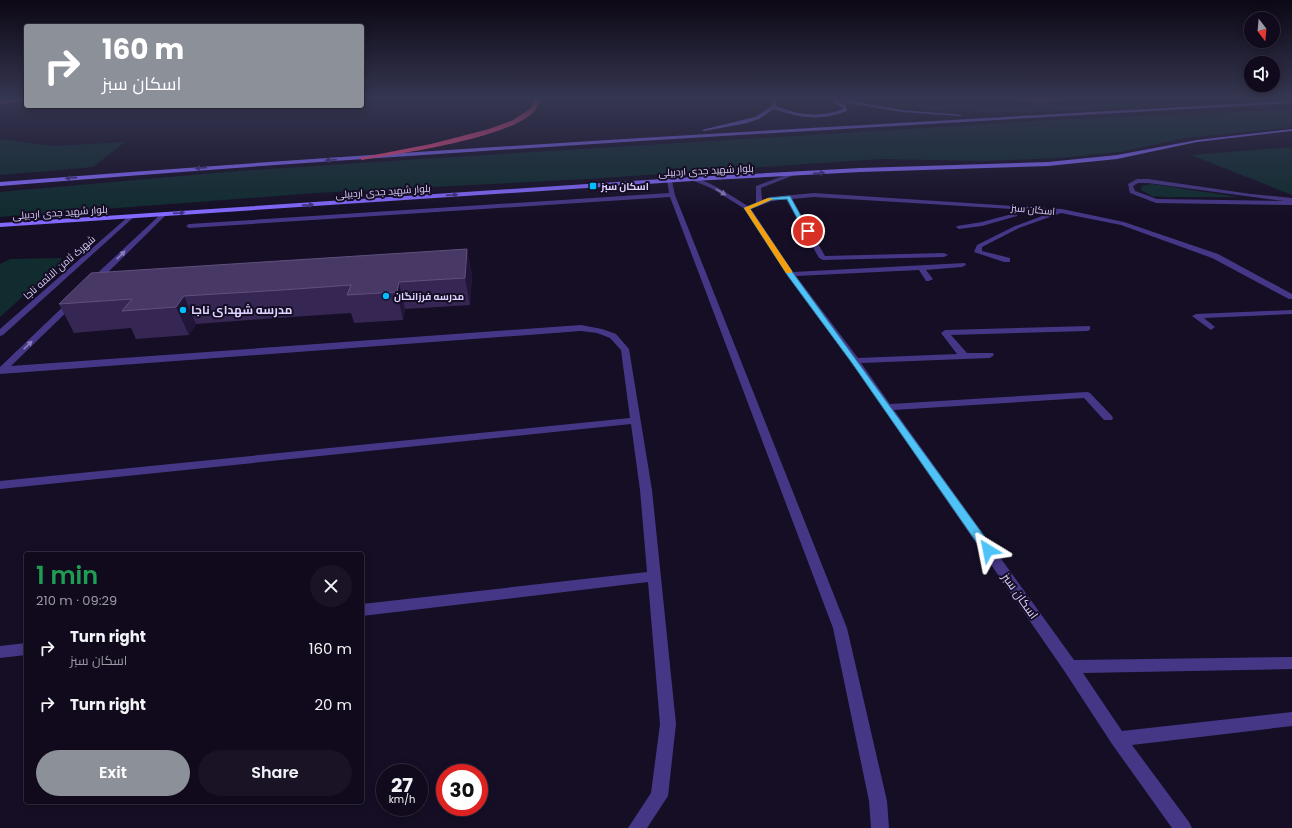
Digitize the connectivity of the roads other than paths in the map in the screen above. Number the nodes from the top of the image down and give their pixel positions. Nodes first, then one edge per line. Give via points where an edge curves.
1 (469, 137) edge
2 (653, 137) edge
3 (692, 137) edge
4 (1234, 137) edge
5 (617, 141) junction
6 (362, 158) junction
7 (794, 174) junction
8 (692, 179) junction
9 (669, 181) junction
10 (0, 184) edge
11 (672, 195) junction
12 (788, 197) junction
13 (1292, 200) edge
14 (759, 203) junction
15 (1292, 203) edge
16 (1015, 207) junction
17 (747, 208) junction
18 (1062, 211) junction
19 (164, 214) junction
20 (132, 216) junction
21 (0, 225) edge
22 (189, 226) dead end
23 (959, 227) dead end
24 (808, 231) junction
25 (823, 231) dead end
26 (944, 255) dead end
27 (1007, 260) dead end
28 (962, 265) dead end
29 (921, 268) junction
30 (791, 274) junction
31 (929, 279) dead end
32 (87, 288) edge
33 (1292, 297) edge
34 (75, 299) edge
35 (1292, 312) edge
36 (1211, 327) dead end
37 (1087, 328) dead end
38 (0, 333) edge
39 (990, 354) dead end
40 (964, 356) junction
41 (855, 361) junction
42 (1, 371) edge
43 (886, 407) junction
44 (1108, 418) dead end
45 (636, 420) junction
46 (0, 485) edge
47 (654, 576) junction
48 (364, 610) edge
49 (24, 648) edge
50 (0, 652) edge
51 (1292, 663) edge
52 (1070, 667) junction
53 (1292, 719) edge
54 (1118, 739) junction
55 (637, 828) edge
56 (880, 828) edge
57 (1182, 828) edge

1 - 6 highway
2 - 5 main road
3 - 5 main road
7 -> 4 main road, بلوار شهید جدی اردبیلی via 1088,161
5 - 6 main road
6 -> 10 main road
7 - 8 main road, بلوار شهید جدی اردبیلی
7 - 14 street via 758,187
8 - 9 main road, بلوار شهید جدی اردبیلی
8 -> 17 street, اسکان سبز via 713,187
9 - 11 street
19 -> 9 main road, بلوار شهید جدی اردبیلی
11 - 22 street
11 - 56 street via 840,628 878,801
12 - 14 street, اسکان سبز
12 - 16 street, اسکان سبز via 822,195
12 - 24 street
13 - 15 street via 1148,181 1137,181 1130,185 1132,192 1156,201
14 - 17 street, اسکان سبز
16 - 18 street, اسکان سبز
16 - 23 street via 1015,215
17 - 30 street, اسکان سبز
18 - 27 street via 1017,227 979,246 978,252
18 - 33 street, اسکان سبز via 1122,223 1215,256
19 - 20 main road, بلوار شهید جدی اردبیلی
32 -> 19 street
20 - 21 main road, بلوار شهید جدی اردبیلی
20 - 38 street, شهرک ثامن الائمه ناجا
24 - 25 street
24 - 26 street via 823,258
28 - 29 street
29 - 30 street
29 - 31 street
30 - 41 street, اسکان سبز
42 -> 34 street
35 - 36 street via 1196,316
37 - 40 street via 945,333
39 - 40 street
40 - 41 street
41 - 43 street, اسکان سبز
42 - 45 street via 581,328 613,336 625,349
43 - 44 street via 1087,395
43 - 52 street, اسکان سبز
45 - 46 street
45 - 47 street
47 - 48 street
47 - 55 street via 668,724 660,796
49 - 50 street
51 - 52 street
52 - 54 street, اسکان سبز
53 - 54 street
54 - 57 street, اسکان سبز

